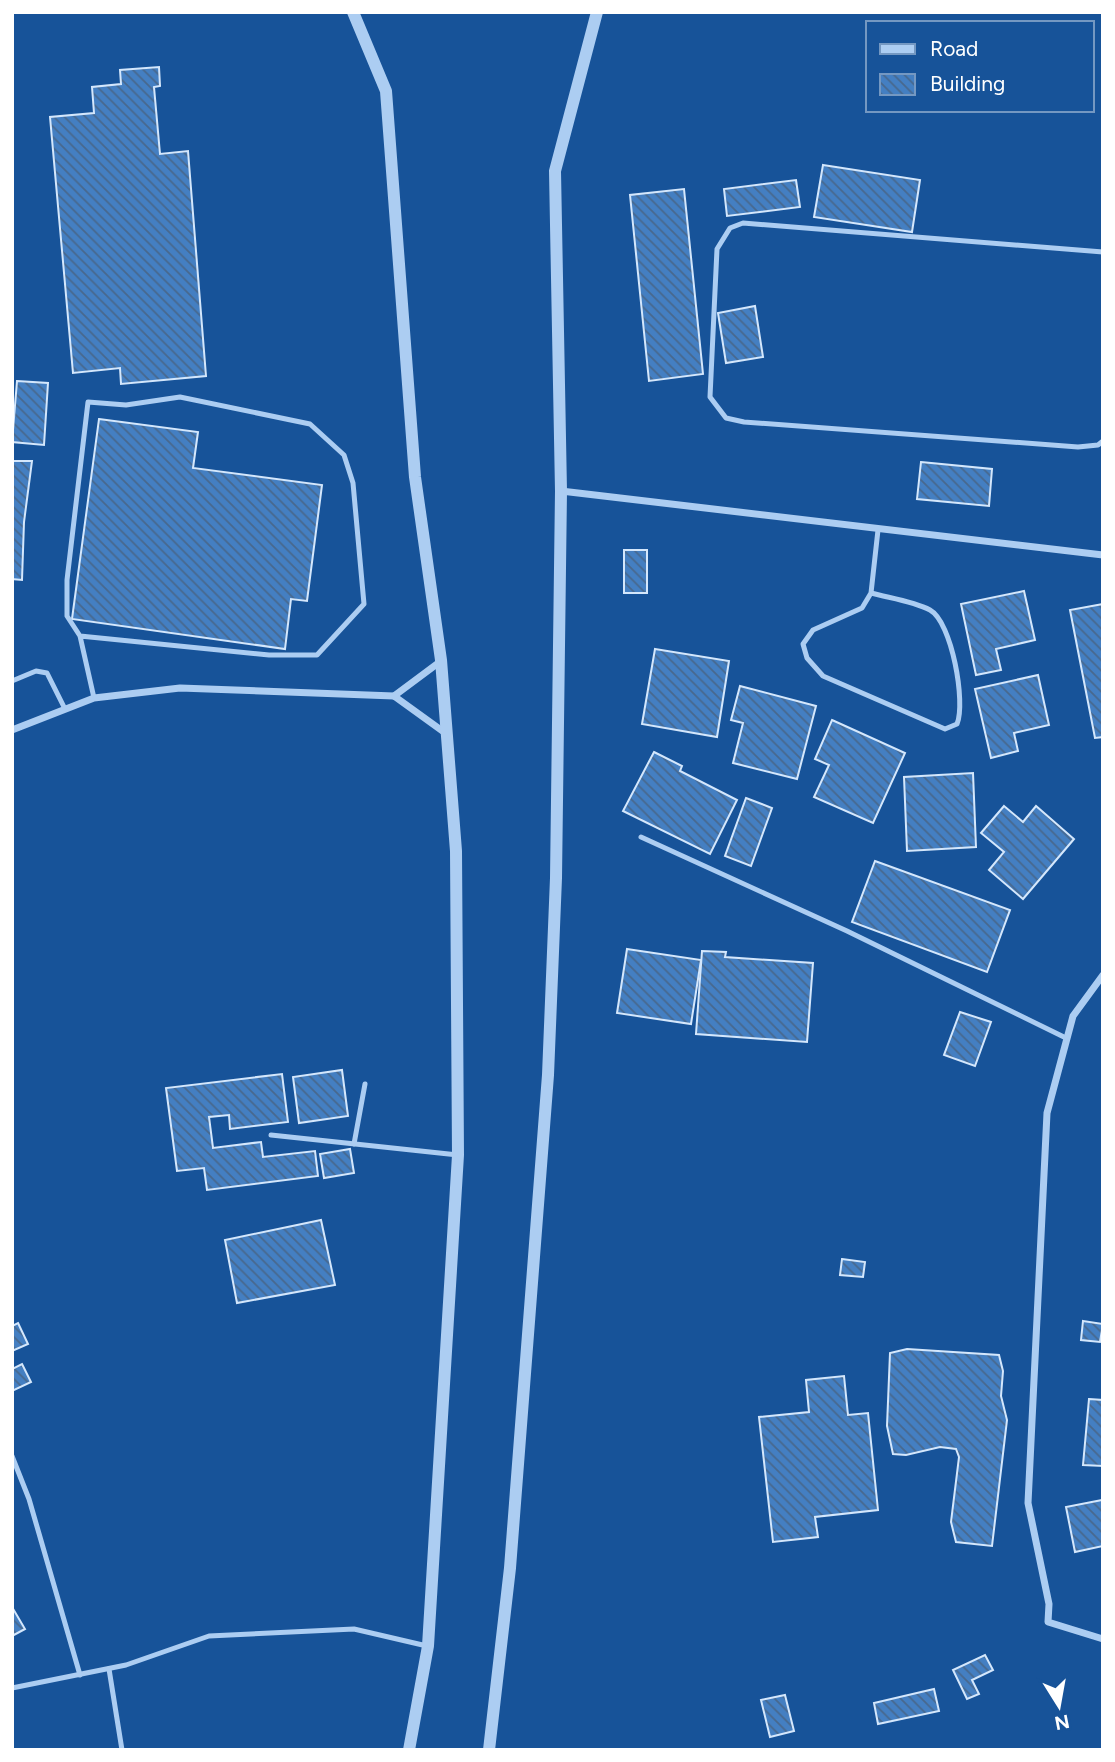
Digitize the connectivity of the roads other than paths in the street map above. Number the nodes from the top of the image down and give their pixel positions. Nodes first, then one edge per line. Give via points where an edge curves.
1 (353, 12) edge
2 (597, 12) edge
3 (1103, 252) edge
4 (1103, 441) edge
5 (561, 491) junction
6 (878, 530) junction
7 (1103, 555) edge
8 (871, 593) junction
9 (80, 636) junction
10 (441, 660) junction
11 (12, 681) edge
12 (394, 696) junction
13 (94, 698) junction
14 (65, 709) junction
15 (12, 730) edge
16 (448, 735) junction
17 (641, 837) dead end
18 (1103, 975) edge
19 (1066, 1038) junction
20 (366, 1084) dead end
21 (271, 1135) dead end
22 (354, 1144) junction
23 (458, 1155) junction
24 (12, 1456) edge
25 (1103, 1639) edge
26 (428, 1646) junction
27 (109, 1669) junction
28 (80, 1675) junction
29 (12, 1688) edge
30 (122, 1750) edge
31 (409, 1750) edge
32 (489, 1750) edge

1 - 10 street via 386,91 415,477
2 - 5 street via 555,171
3 - 4 lane via 743,223 730,228 717,248 710,397 726,418 744,422 1078,447
5 - 6 street
5 - 32 street via 556,878 548,1075 510,1568
6 - 7 street
6 - 8 lane
8 - 8 lane via 862,608 813,630 803,644 807,659 823,676 945,729 957,724 955,667 937,616 929,609
9 - 9 lane via 67,616 68,580 88,402 126,405 180,397 310,424 344,455 353,483 364,604 317,655 269,655
9 - 13 lane
10 - 12 street
10 - 16 street
11 - 14 lane via 36,670 47,673
12 - 13 street via 180,688
12 - 16 street
13 - 14 street
14 - 15 street
16 - 23 street via 456,851
17 - 19 lane
18 - 19 street via 1073,1016
19 - 25 street via 1047,1113 1028,1503 1049,1604 1048,1622
20 - 22 lane
21 - 22 lane
22 - 23 lane
23 - 26 street
24 - 28 lane
26 - 27 lane via 354,1629 209,1636
26 - 31 street
27 - 28 lane
27 - 30 lane
28 - 29 lane

